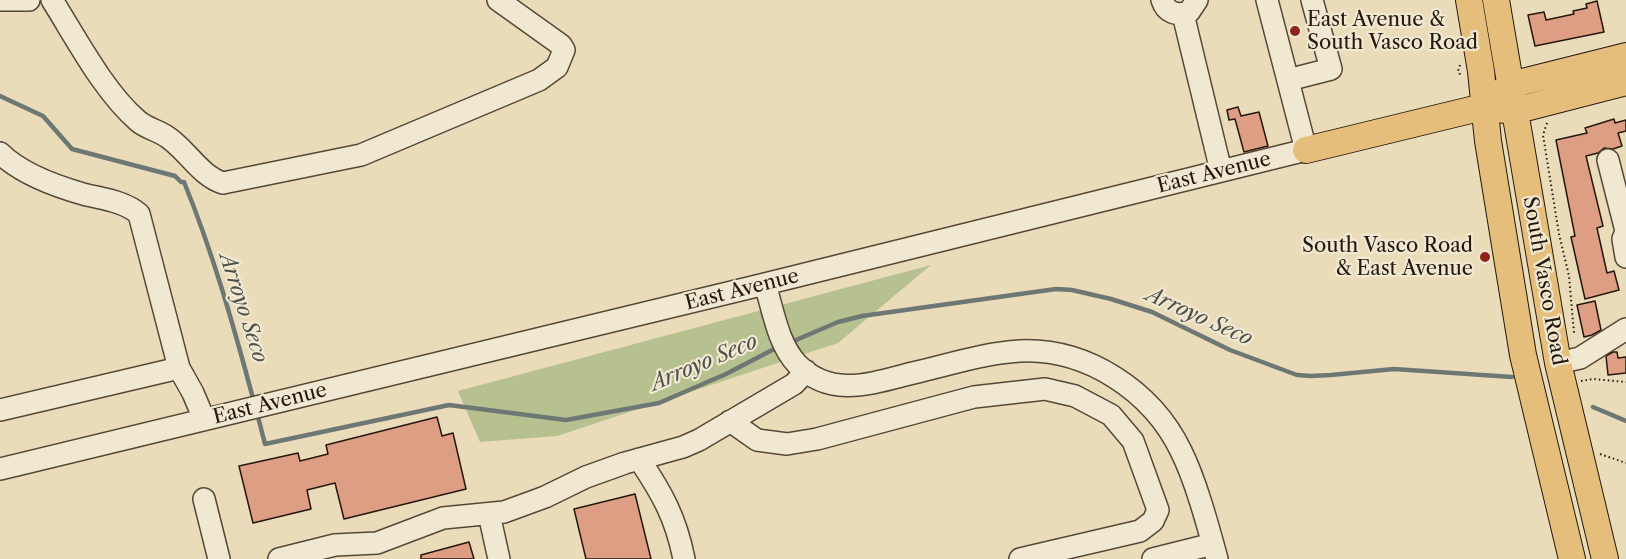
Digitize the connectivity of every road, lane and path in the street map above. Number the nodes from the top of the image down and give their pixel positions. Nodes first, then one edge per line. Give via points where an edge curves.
1 (0, 0) edge
2 (29, 0) edge
3 (52, 0) edge
4 (498, 0) edge
5 (1162, 0) edge
6 (1267, 0) edge
7 (1312, 0) edge
8 (1469, 0) edge
9 (1496, 0) edge
10 (1190, 7) edge
11 (1626, 56) edge
12 (1288, 80) junction
13 (1626, 82) edge
14 (1510, 85) junction
15 (1483, 106) junction
16 (1514, 111) junction
17 (1547, 122) dead end
18 (1306, 150) junction
19 (0, 153) edge
20 (1608, 159) dead end
21 (1221, 171) junction
22 (1626, 232) edge
23 (1626, 257) edge
24 (765, 284) junction
25 (1626, 329) edge
26 (179, 368) junction
27 (806, 371) junction
28 (1571, 372) junction
29 (1626, 382) edge
30 (0, 410) edge
31 (204, 419) junction
32 (730, 421) junction
33 (1597, 453) dead end
34 (639, 459) junction
35 (1626, 462) edge
36 (0, 469) edge
37 (204, 500) dead end
38 (489, 514) junction
39 (1215, 552) edge
40 (1068, 554) edge
41 (1030, 558) edge
42 (219, 559) edge
43 (279, 559) edge
44 (499, 559) edge
45 (684, 559) edge
46 (1154, 559) edge
47 (1572, 559) edge
48 (1605, 559) edge

1 - 2 street
3 - 4 street via 127,111 140,123 169,137 207,174 223,183 361,155 539,80 557,68 564,50 561,45
5 - 10 street via 1172,12
6 - 12 street
7 - 12 street via 1331,69
8 - 15 main road, South Vasco Road
9 - 14 main road, South Vasco Road
10 - 21 street
11 - 14 main road, East Avenue
12 - 18 street
13 - 16 main road, East Avenue
14 - 15 main road, East Avenue
14 - 16 main road, South Vasco Road
15 - 16 main road, East Avenue
15 - 18 main road, East Avenue
15 - 47 main road, South Vasco Road via 1523,355
16 - 28 main road, South Vasco Road
17 - 28 path via 1542,135 1569,276
18 - 21 street, East Avenue
19 - 26 street via 37,177 130,206 139,214
20 - 22 street
21 - 24 street, East Avenue
22 - 23 street
24 - 27 street via 787,351
24 - 31 street, East Avenue
25 - 28 street
26 - 30 street
26 - 31 street
27 - 32 street via 794,384
27 - 39 street via 838,385 860,386 978,357 1020,351 1055,353 1083,361 1120,380 1160,417 1181,451
28 - 29 path
28 - 48 main road, South Vasco Road
31 - 36 street, East Avenue
32 - 34 street via 683,447
32 - 40 street via 756,440 788,444 974,397 1045,388 1075,396 1111,415 1133,441 1158,510 1140,531
33 - 35 path
34 - 38 street via 586,477 545,497
34 - 45 street via 663,496
37 - 42 street
38 - 43 street via 443,518 377,543 335,545
38 - 44 street
39 - 46 street
40 - 41 street

